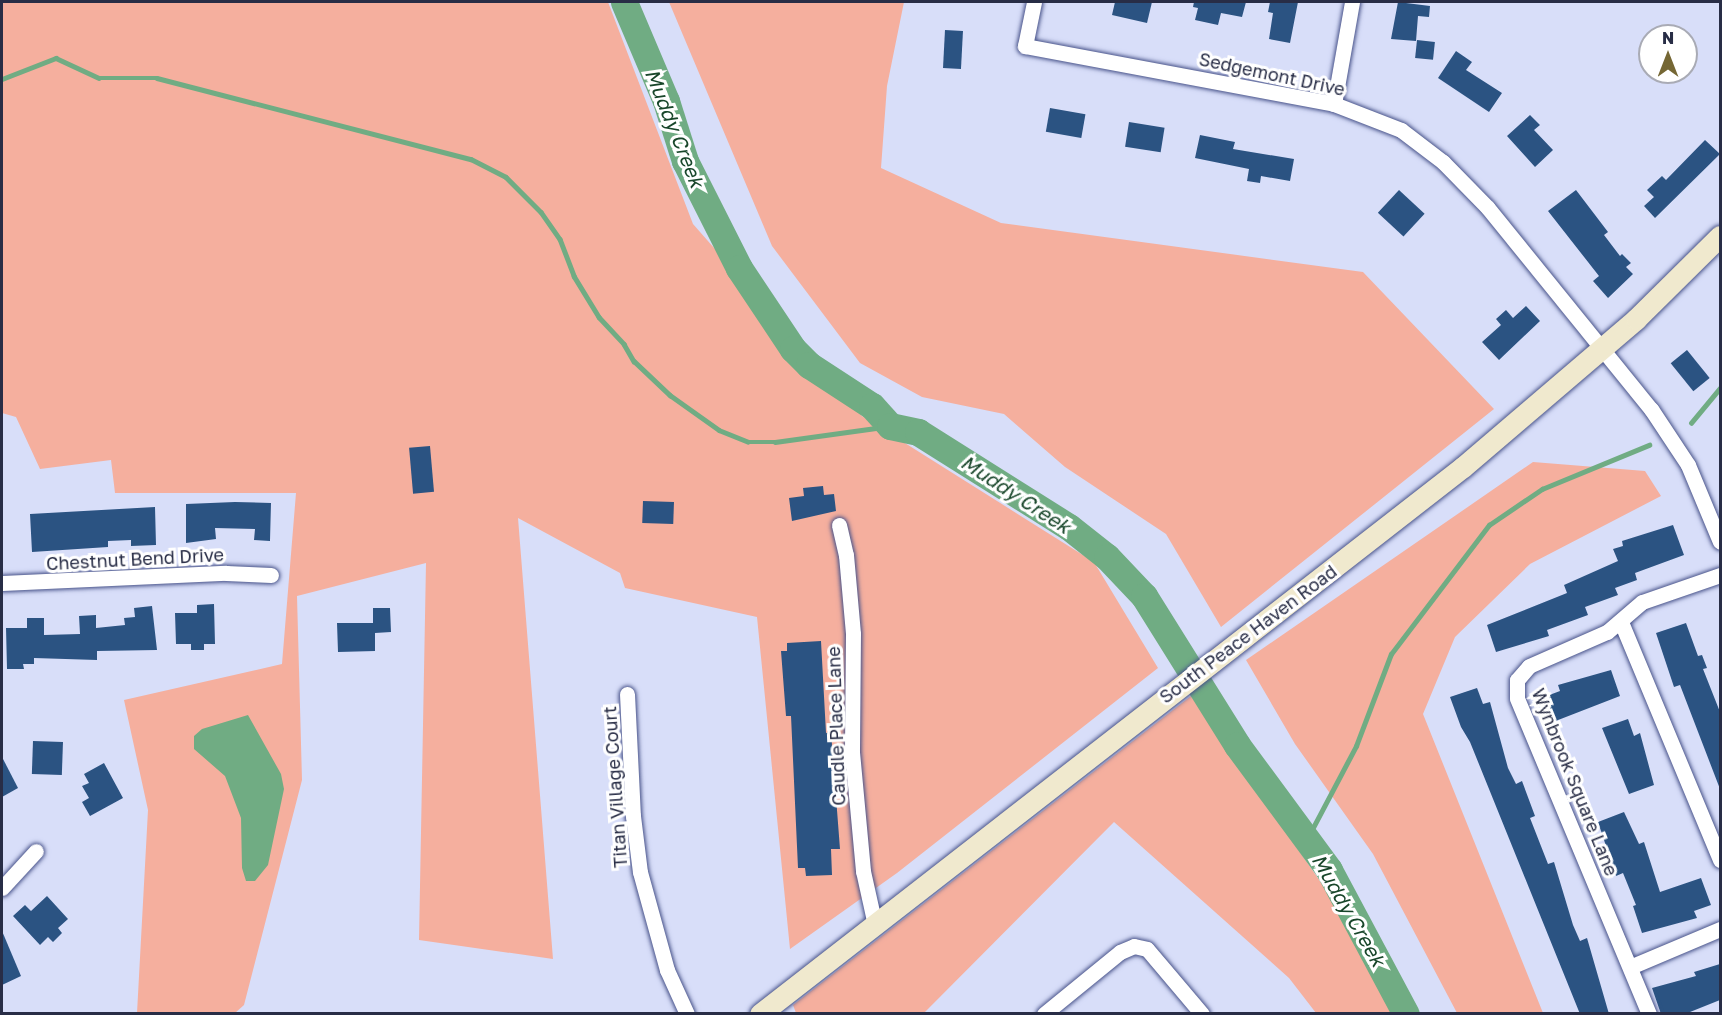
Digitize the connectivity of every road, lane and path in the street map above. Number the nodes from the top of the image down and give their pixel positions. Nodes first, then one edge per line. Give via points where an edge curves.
1 (1034, 2) edge
2 (1352, 2) edge
3 (1334, 104) junction
4 (1720, 236) edge
5 (1600, 350) junction
6 (839, 525) dead end
7 (1720, 542) edge
8 (271, 575) dead end
9 (1720, 575) edge
10 (2, 583) edge
11 (1621, 622) junction
12 (627, 694) dead end
13 (36, 851) dead end
14 (1720, 860) edge
15 (2, 888) edge
16 (875, 925) junction
17 (1720, 929) edge
18 (1629, 967) junction
19 (687, 1014) edge
20 (760, 1014) edge
21 (1044, 1014) edge
22 (1202, 1014) edge
23 (1649, 1014) edge

1 - 3 street, Sedgemont Drive via 1025,46
2 - 3 street
3 - 5 street, Sedgemont Drive via 1401,130 1443,162 1488,208
4 - 5 main road, South Peace Haven Road
5 - 7 street, Sedgemont Drive via 1672,439
5 - 16 main road, South Peace Haven Road via 1463,467
6 - 16 street, Caudle Place Lane via 846,555 853,634 852,752 863,871
8 - 10 street, Chestnut Bend Drive
9 - 11 street, Wynbrook Square Lane via 1642,602
11 - 14 street
11 - 18 street, Wynbrook Square Lane via 1593,639 1529,666 1517,680 1515,690
12 - 19 street, Titan Village Court via 640,872 667,970
13 - 15 street
16 - 20 main road, South Peace Haven Road
17 - 18 street
18 - 23 street, Wynbrook Square Lane
21 - 22 street via 1120,952 1134,946 1147,949

